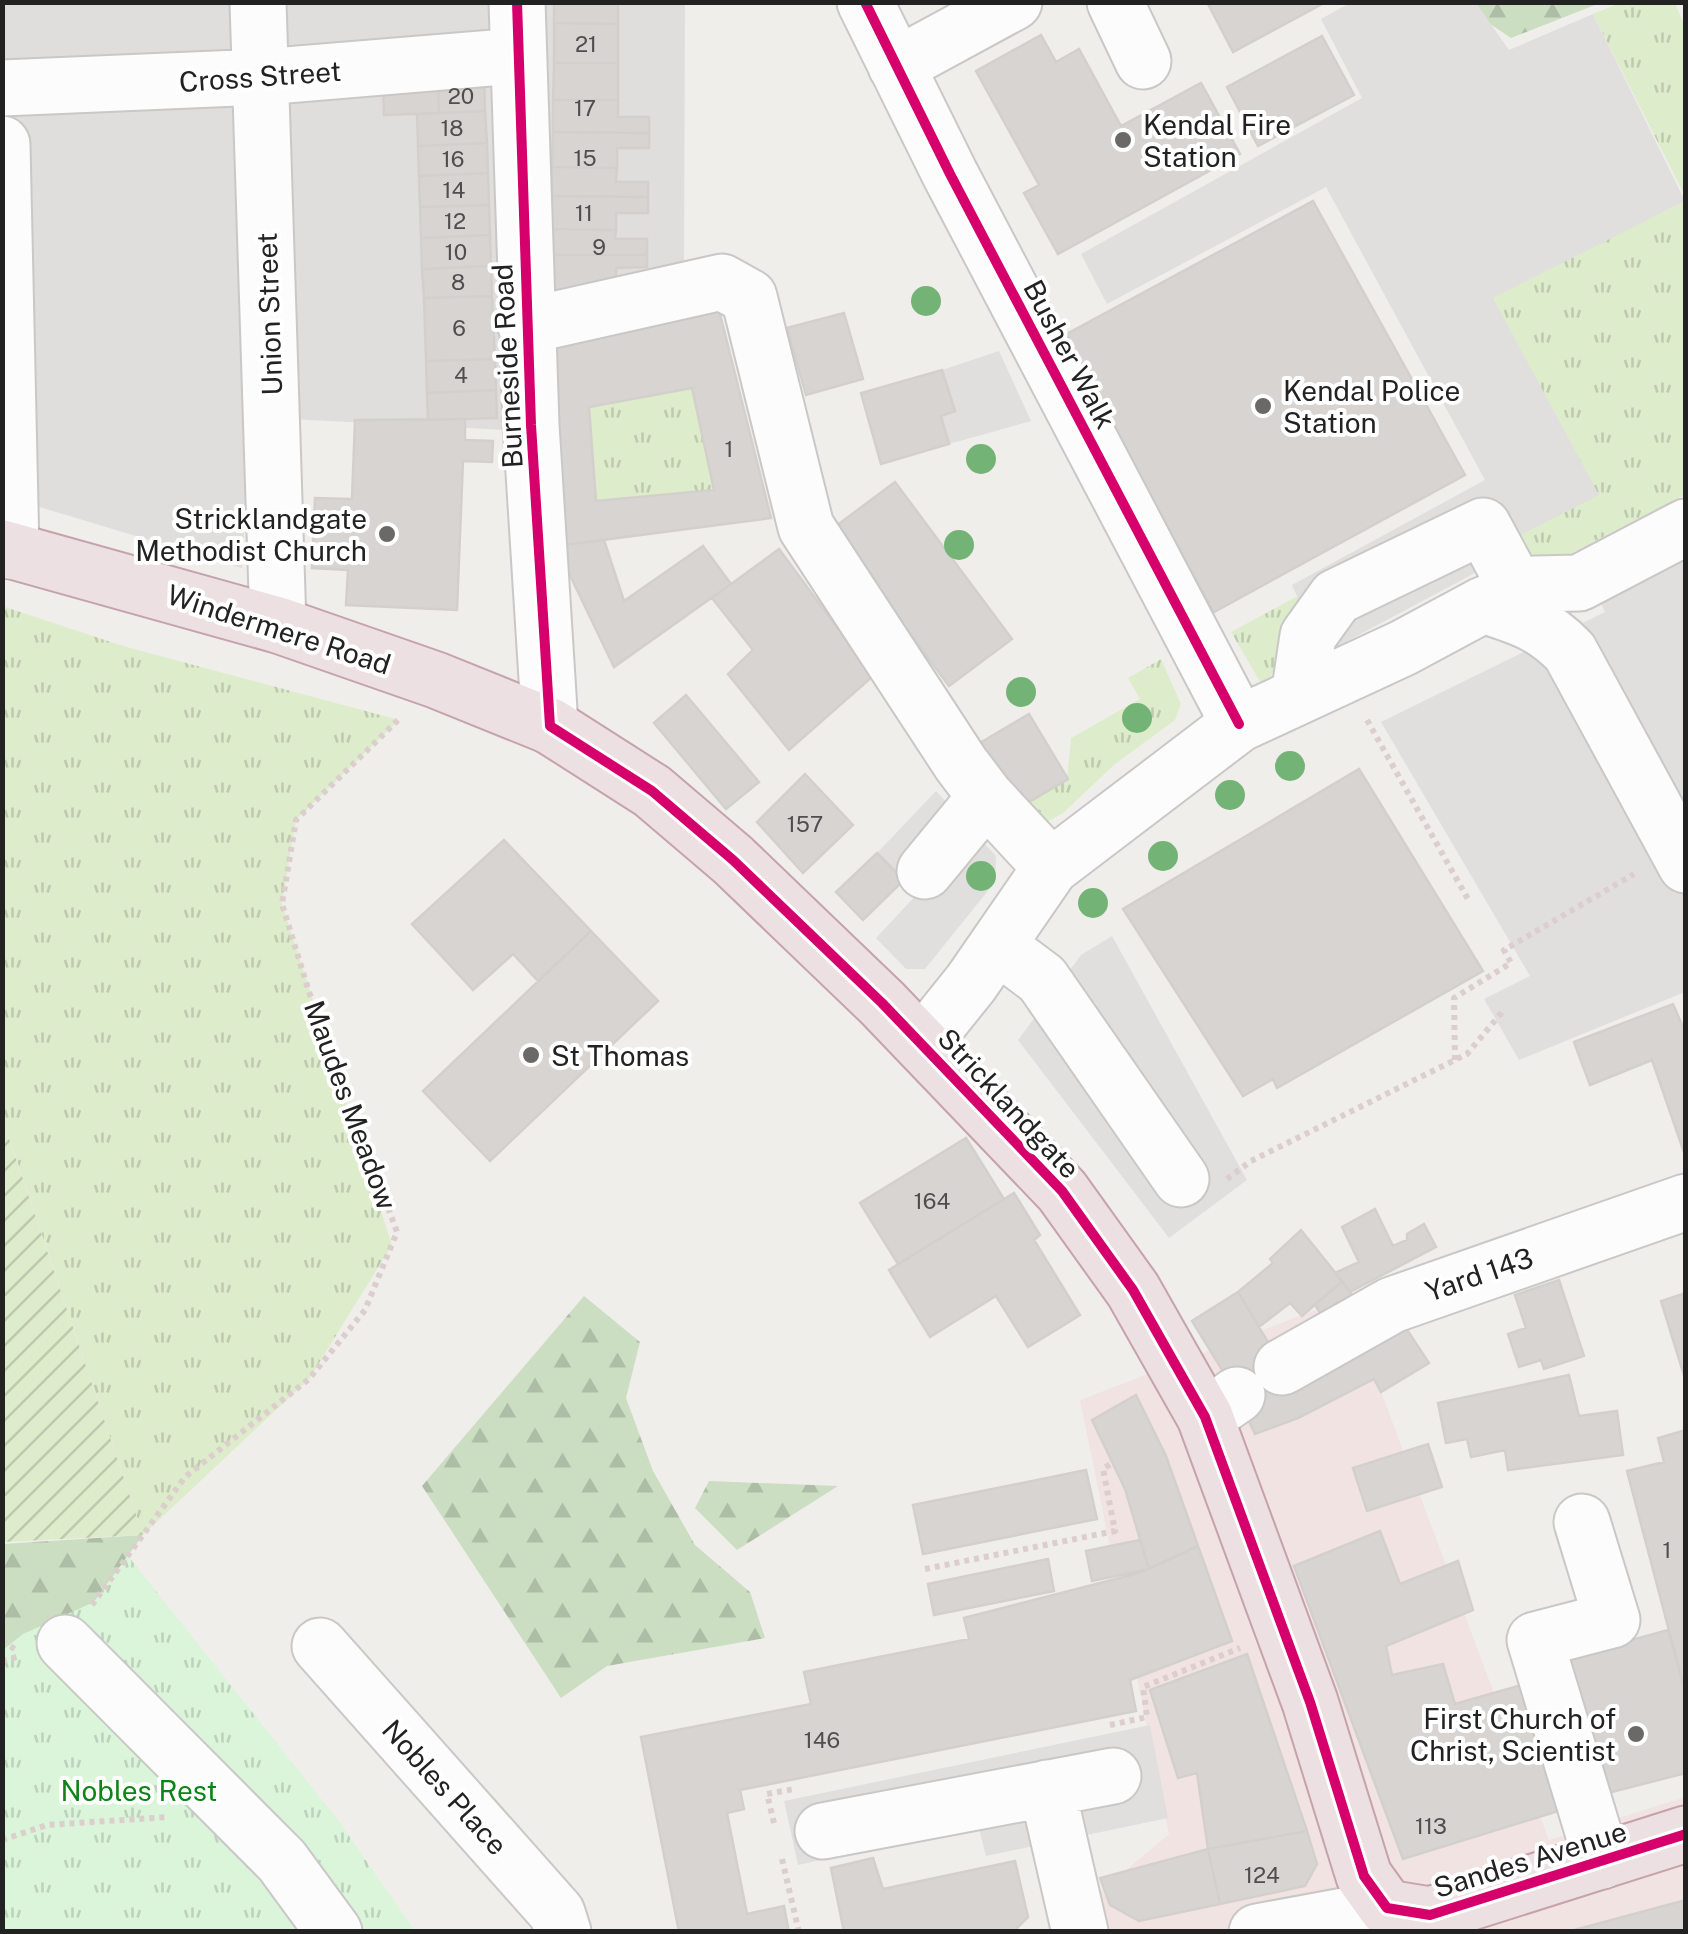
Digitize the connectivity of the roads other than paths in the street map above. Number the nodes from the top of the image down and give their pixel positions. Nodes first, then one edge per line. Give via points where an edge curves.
1 (258, 2) edge
2 (517, 2) edge
3 (865, 2) edge
4 (1014, 2) edge
5 (1114, 2) edge
6 (516, 56) junction
7 (1143, 61) dead end
8 (896, 66) junction
9 (262, 78) junction
10 (2, 88) edge
11 (2, 144) edge
12 (526, 326) junction
13 (1686, 526) edge
14 (7, 550) edge
15 (1512, 594) junction
16 (278, 625) junction
17 (1299, 696) junction
18 (1239, 724) junction
19 (550, 726) junction
20 (986, 796) junction
21 (1051, 868) junction
22 (1662, 868) edge
23 (925, 871) dead end
24 (998, 946) junction
25 (922, 1044) junction
26 (1202, 1180) road end
27 (1686, 1202) edge
28 (1282, 1367) dead end
29 (1582, 1522) dead end
30 (65, 1643) road end
31 (320, 1646) dead end
32 (1113, 1776) dead end
33 (1047, 1788) junction
34 (823, 1831) dead end
35 (1686, 1834) edge
36 (1602, 1860) junction
37 (1384, 1920) edge
38 (334, 1932) edge
39 (563, 1932) edge
40 (1080, 1932) edge
41 (1257, 1932) edge

1 - 9 street, Union Street
2 - 6 street, Burneside Road
3 - 8 street, Busher Walk
4 - 8 street
5 - 7 street
6 - 9 street, Cross Street
6 - 12 street, Burneside Road
8 - 18 street, Busher Walk
9 - 10 street, Cross Street
9 - 16 street, Union Street
11 - 14 street
12 - 19 street, Burneside Road
12 - 20 street via 722,282 749,298 806,527
13 - 15 street via 1578,583
14 - 16 highway, Windermere Road
15 - 17 street
15 - 17 street via 1483,526 1336,597 1308,636
15 - 22 street via 1522,617 1549,630 1570,652
16 - 19 highway, Windermere Road
17 - 18 street
18 - 21 street
19 - 25 highway, Stricklandgate via 652,792 733,860
20 - 21 street
20 - 23 street
21 - 24 street
24 - 25 street
24 - 26 street via 1042,979
25 - 37 highway, Stricklandgate via 1062,1191 1221,1406 1364,1876
27 - 28 street, Yard 143 via 1392,1305
29 - 36 street via 1612,1620 1534,1640
30 - 38 street via 282,1861
31 - 39 street, Nobles Place via 557,1913
32 - 33 street
33 - 34 street
33 - 40 street
35 - 36 highway, Sandes Avenue
36 - 37 highway, Sandes Avenue via 1430,1915
37 - 41 street

